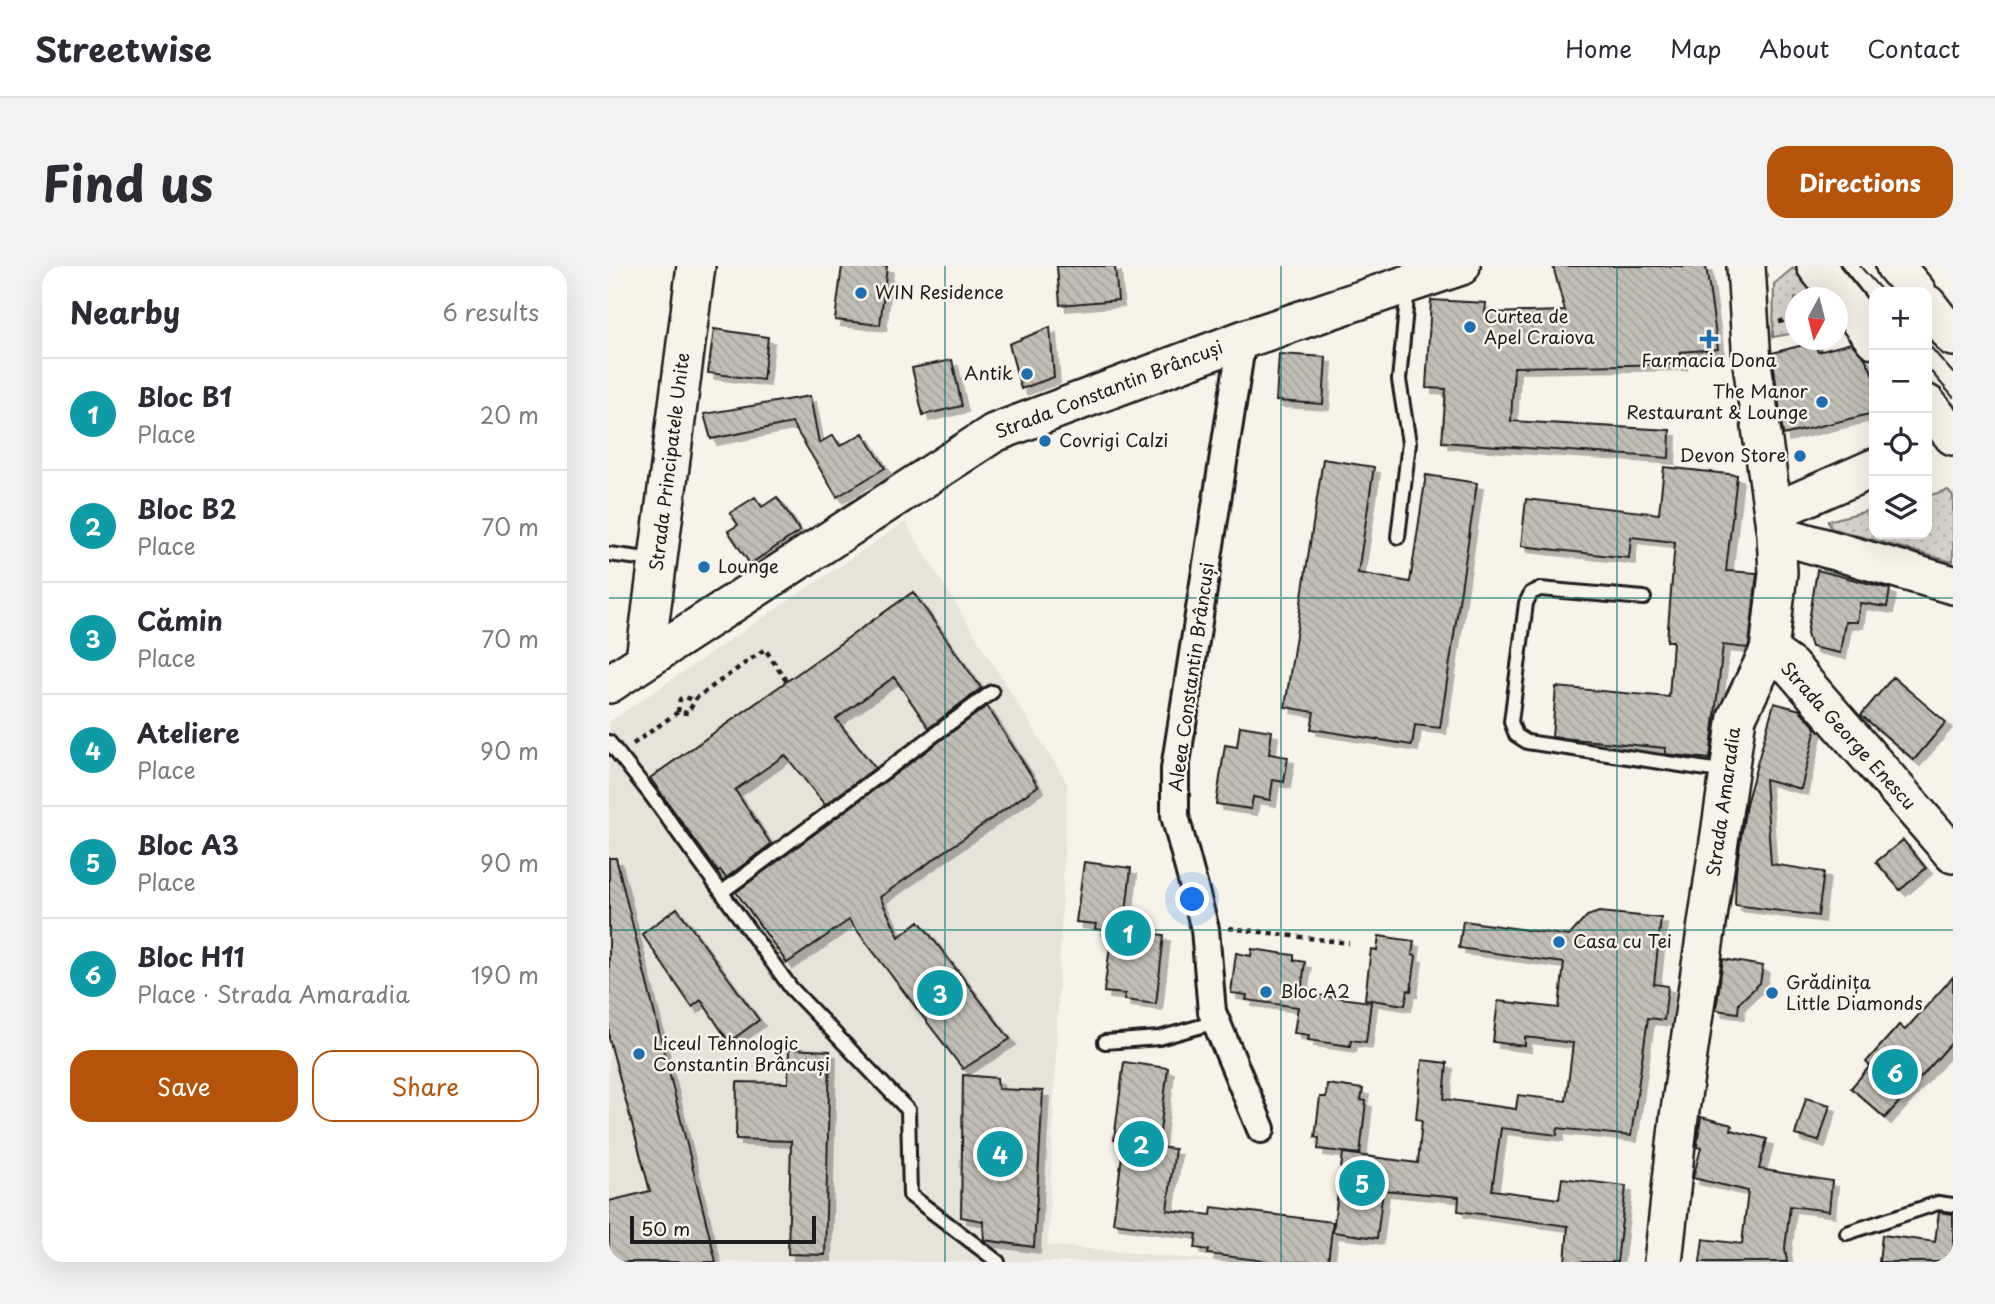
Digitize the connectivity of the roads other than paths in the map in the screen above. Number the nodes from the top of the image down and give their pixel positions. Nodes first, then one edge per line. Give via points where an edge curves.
1 (696, 266) edge
2 (1461, 266) edge
3 (1746, 266) edge
4 (1816, 266) edge
5 (1895, 266) edge
6 (1408, 284) junction
7 (1913, 287) edge
8 (1932, 310) edge
9 (1869, 333) edge
10 (1953, 337) edge
11 (1242, 340) junction
12 (1932, 411) edge
13 (1953, 439) edge
14 (1932, 445) edge
15 (1869, 471) edge
16 (1775, 523) junction
17 (1398, 537) dead end
18 (609, 554) edge
19 (657, 560) junction
20 (1953, 585) edge
21 (1644, 598) dead end
22 (1769, 652) junction
23 (645, 659) junction
24 (609, 684) edge
25 (992, 692) dead end
26 (609, 742) edge
27 (1728, 772) junction
28 (1953, 853) edge
29 (722, 892) junction
30 (1216, 1022) junction
31 (1105, 1042) dead end
32 (1261, 1129) dead end
33 (1953, 1205) edge
34 (1847, 1233) dead end
35 (998, 1262) edge
36 (1663, 1262) edge

1 - 19 street, Strada Principatele Unite
2 - 6 street, Strada Constantin Brâncuși
3 - 16 street, Strada Amaradia via 1753,376
4 - 9 street
5 - 7 street
6 - 11 street, Strada Constantin Brâncuși
6 - 17 lane via 1399,380 1409,443
8 - 10 street
11 - 23 street, Strada Constantin Brâncuși via 994,433
11 - 30 street, Aleea Constantin Brâncuși via 1175,769 1175,816 1204,925
12 - 13 street
13 - 14 street
15 - 16 street
16 - 20 street
16 - 22 street, Strada Amaradia via 1777,573
18 - 19 lane
19 - 23 street, Strada Principatele Unite
21 - 27 lane via 1540,589 1531,593 1511,722 1516,735 1527,742
22 - 27 street, Strada Amaradia via 1739,708
22 - 28 street, Strada George Enescu via 1791,667
23 - 24 street, Strada Constantin Brâncuși
25 - 29 lane
26 - 29 lane
27 - 36 street, Strada Amaradia
29 - 35 lane via 791,988 908,1110 910,1195
30 - 31 lane via 1160,1038
30 - 32 street, Aleea Constantin Brâncuși
33 - 34 lane via 1938,1203

